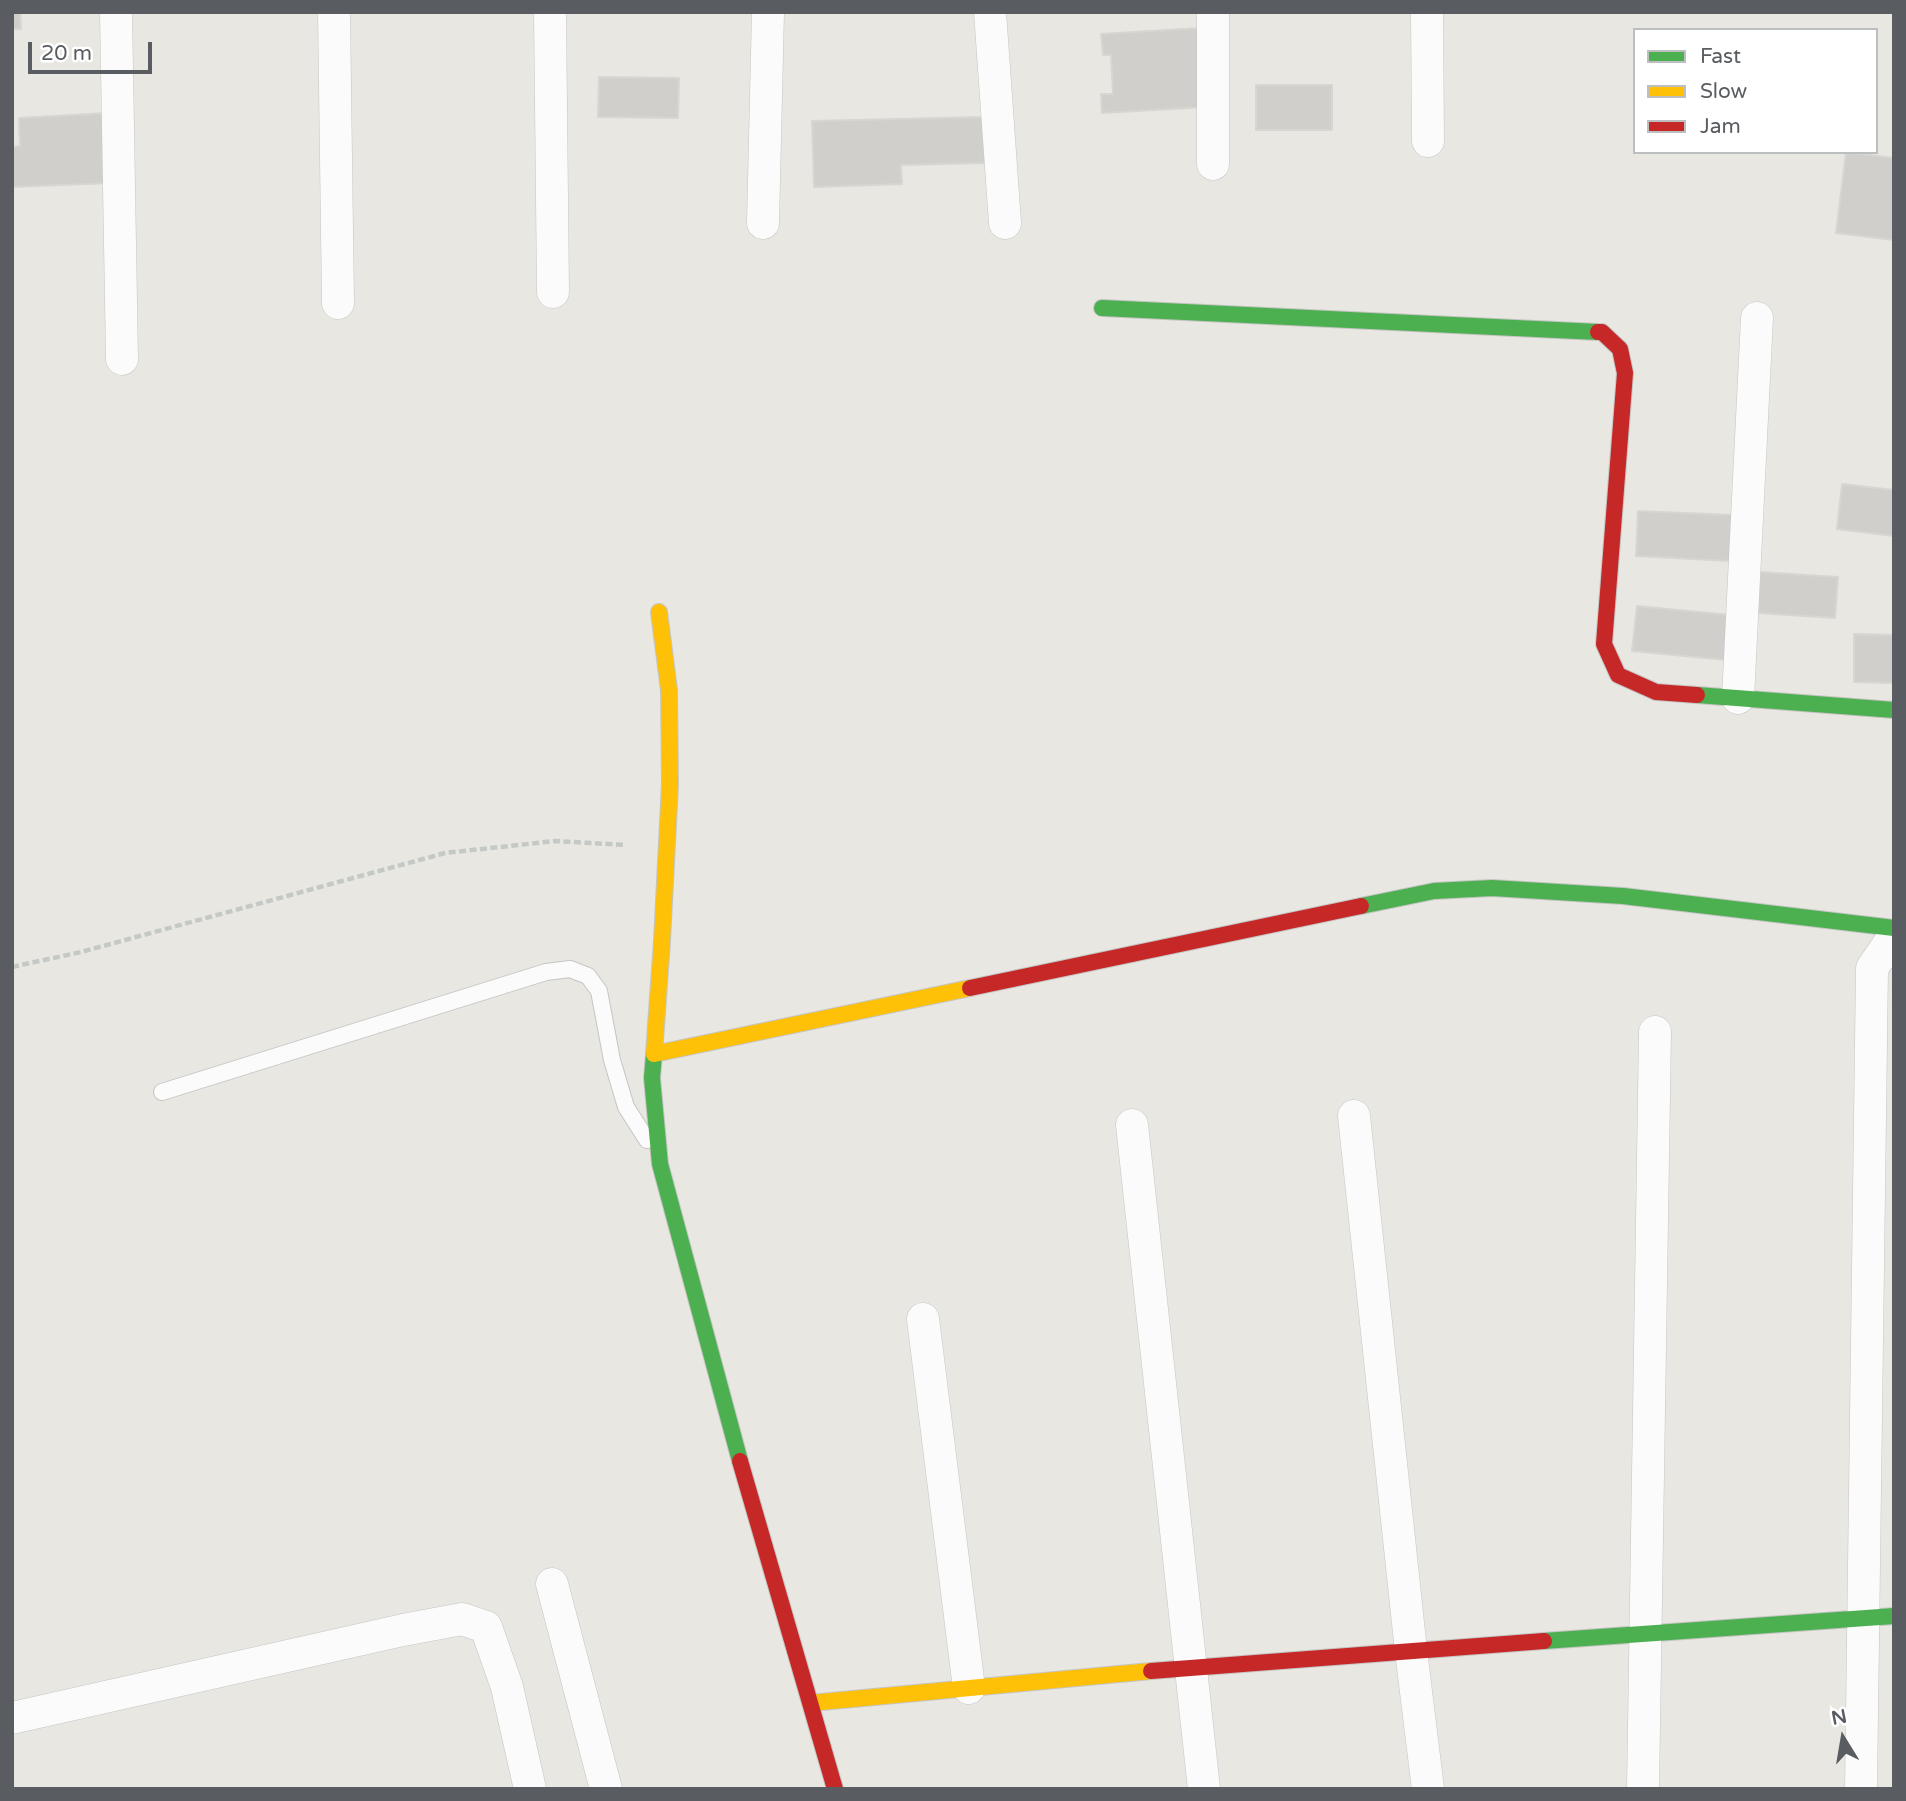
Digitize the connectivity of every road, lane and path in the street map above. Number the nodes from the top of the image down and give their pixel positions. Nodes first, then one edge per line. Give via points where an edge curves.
1 (116, 12) edge
2 (334, 12) edge
3 (550, 12) edge
4 (768, 12) edge
5 (990, 12) edge
6 (1213, 12) edge
7 (1427, 12) edge
8 (1428, 141) dead end
9 (1213, 164) dead end
10 (763, 223) dead end
11 (1006, 223) dead end
12 (553, 292) dead end
13 (338, 303) dead end
14 (1102, 308) dead end
15 (1758, 318) dead end
16 (122, 359) dead end
17 (659, 612) dead end
18 (1738, 698) junction
19 (1894, 710) edge
20 (667, 849) junction
21 (1894, 928) edge
22 (1894, 941) edge
23 (12, 967) edge
24 (1655, 1032) dead end
25 (654, 1054) junction
26 (162, 1092) dead end
27 (1354, 1116) dead end
28 (1132, 1125) dead end
29 (660, 1164) junction
30 (1881, 1273) edge
31 (923, 1319) dead end
32 (552, 1584) dead end
33 (1879, 1617) edge
34 (1645, 1633) junction
35 (1411, 1650) junction
36 (1191, 1667) junction
37 (970, 1688) junction
38 (810, 1703) junction
39 (12, 1718) edge
40 (530, 1789) edge
41 (606, 1789) edge
42 (835, 1789) edge
43 (1204, 1789) edge
44 (1428, 1789) edge
45 (1643, 1789) edge
46 (1861, 1789) edge

1 - 16 street
2 - 13 street
3 - 12 street
4 - 10 street
5 - 11 street
6 - 9 street
7 - 8 street
14 - 18 street via 1602,332 1620,348 1625,373 1604,644 1618,675 1656,692
15 - 18 street
17 - 20 street via 669,690
18 - 19 street
20 - 23 path via 555,841 446,853
20 - 25 street
21 - 25 street via 1623,896 1492,888 1434,891
22 - 30 street via 1872,968
24 - 34 street
25 - 29 street
26 - 29 lane via 546,972 570,969 588,976 599,991 626,1107
27 - 35 street
28 - 36 street
29 - 38 street
30 - 33 street
31 - 37 street
32 - 41 street
33 - 34 street
33 - 46 street
34 - 35 street
34 - 45 street
35 - 36 street
35 - 44 street
36 - 37 street
36 - 43 street
37 - 38 street
38 - 42 street
39 - 40 street via 462,1619 486,1627 508,1688

